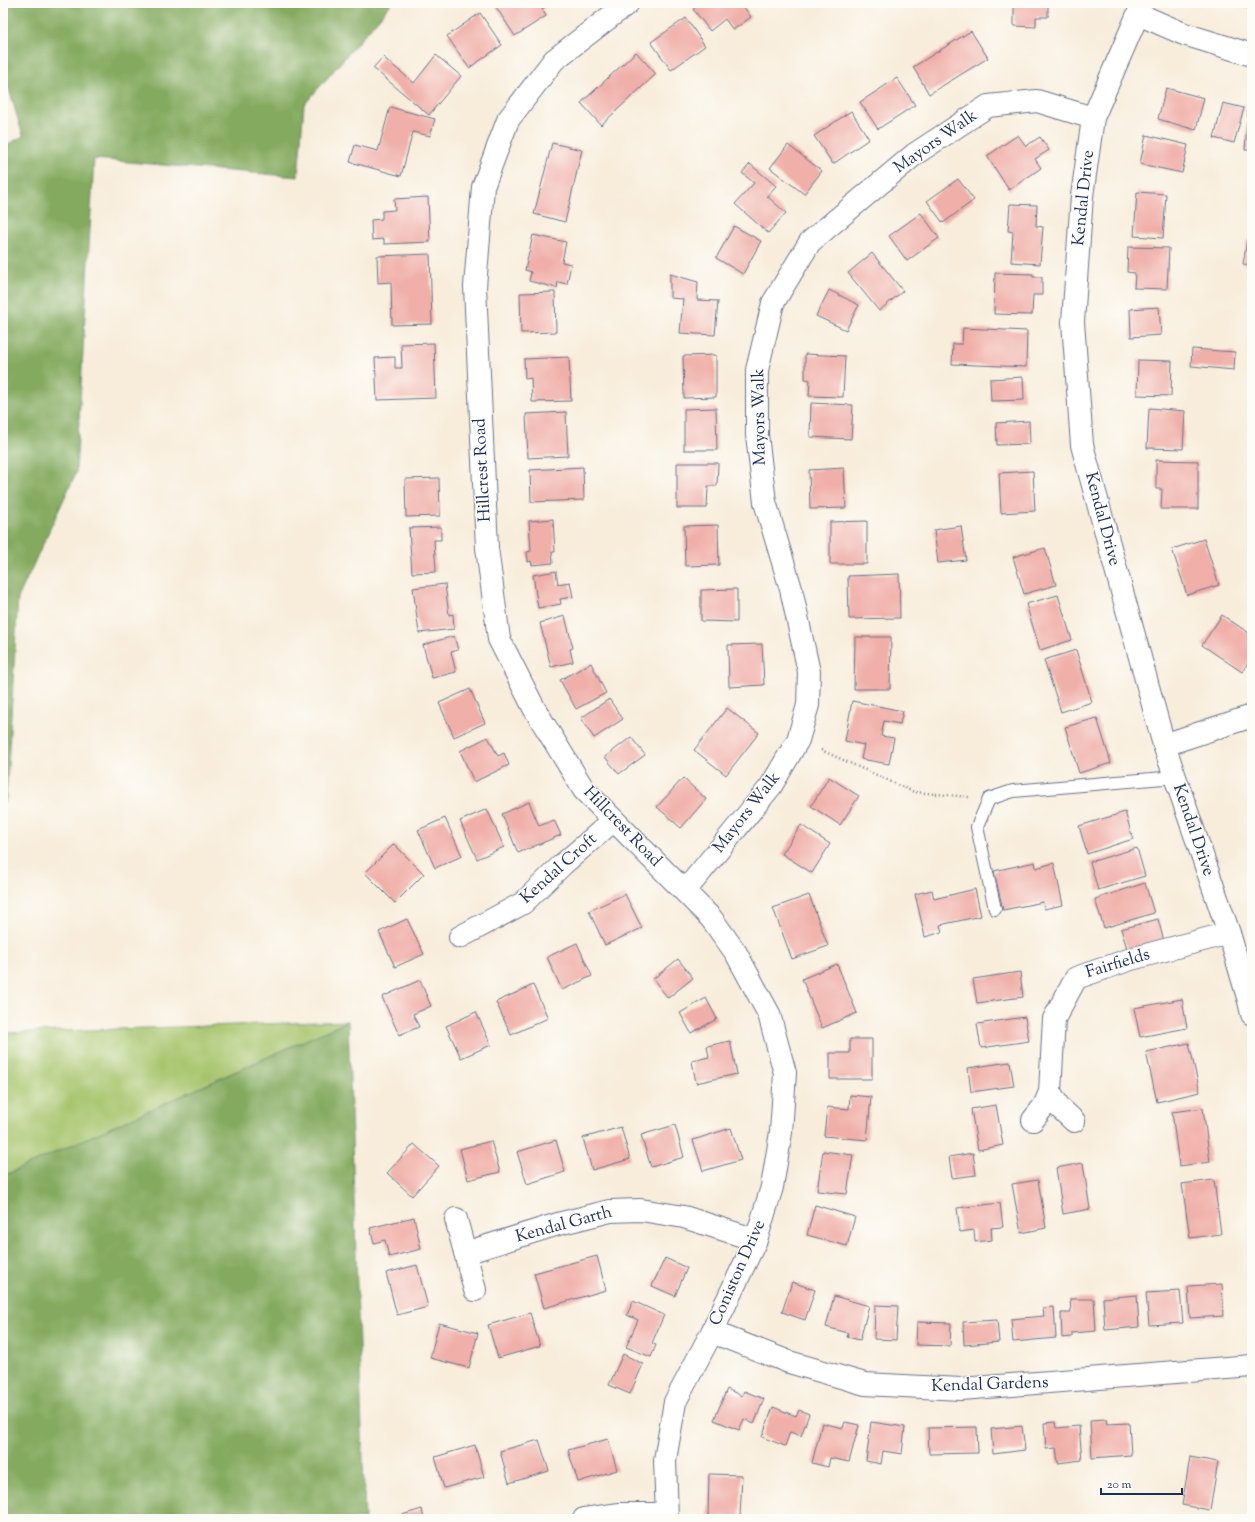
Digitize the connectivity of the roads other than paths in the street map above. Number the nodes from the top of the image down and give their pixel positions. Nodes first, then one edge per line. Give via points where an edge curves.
1 (628, 3) edge
2 (1134, 9) edge
3 (1252, 54) edge
4 (1093, 118) junction
5 (1252, 716) edge
6 (1164, 745) junction
7 (1175, 777) junction
8 (614, 820) junction
9 (685, 891) junction
10 (996, 909) dead end
11 (711, 918) joint
12 (1229, 933) junction
13 (460, 938) dead end
14 (1251, 1005) edge
15 (1050, 1092) junction
16 (1034, 1120) dead end
17 (1074, 1120) dead end
18 (456, 1219) dead end
19 (756, 1240) junction
20 (465, 1253) junction
21 (475, 1290) dead end
22 (712, 1332) junction
23 (1252, 1366) edge
24 (666, 1516) edge
25 (584, 1519) edge

1 - 8 street, Hillcrest Road via 554,60 508,120 483,187 475,287 487,548 500,640 534,708 584,790
2 - 3 street via 1184,34
2 - 4 street, Kendal Drive
4 - 6 street, Kendal Drive via 1082,196 1073,322 1082,445
4 - 9 street, Mayors Walk via 1037,101 988,106 915,154 810,242 773,303 757,370 757,435 765,502 791,589 809,672 808,705 798,740 771,786
5 - 6 street
6 - 7 street, Kendal Drive
7 - 10 lane via 1013,791 989,798 977,827
7 - 12 street, Kendal Drive
8 - 9 street, Hillcrest Road
8 - 13 street, Kendal Croft via 523,903
9 - 11 street, Hillcrest Road
11 - 19 street, Coniston Drive via 736,953 769,1014 785,1073 781,1132 772,1187
12 - 14 street, Kendal Drive
12 - 15 street, Fairfields via 1131,959 1076,978 1054,1019
15 - 16 street, Fairfields
15 - 17 street via 1059,1107
18 - 20 street
19 - 20 street, Kendal Garth via 684,1217 641,1210 610,1211
19 - 22 street, Coniston Drive
20 - 21 street
22 - 23 street, Kendal Gardens via 789,1362 865,1384 962,1389
22 - 24 street, Coniston Drive via 675,1402 666,1460
24 - 25 street via 620,1514

